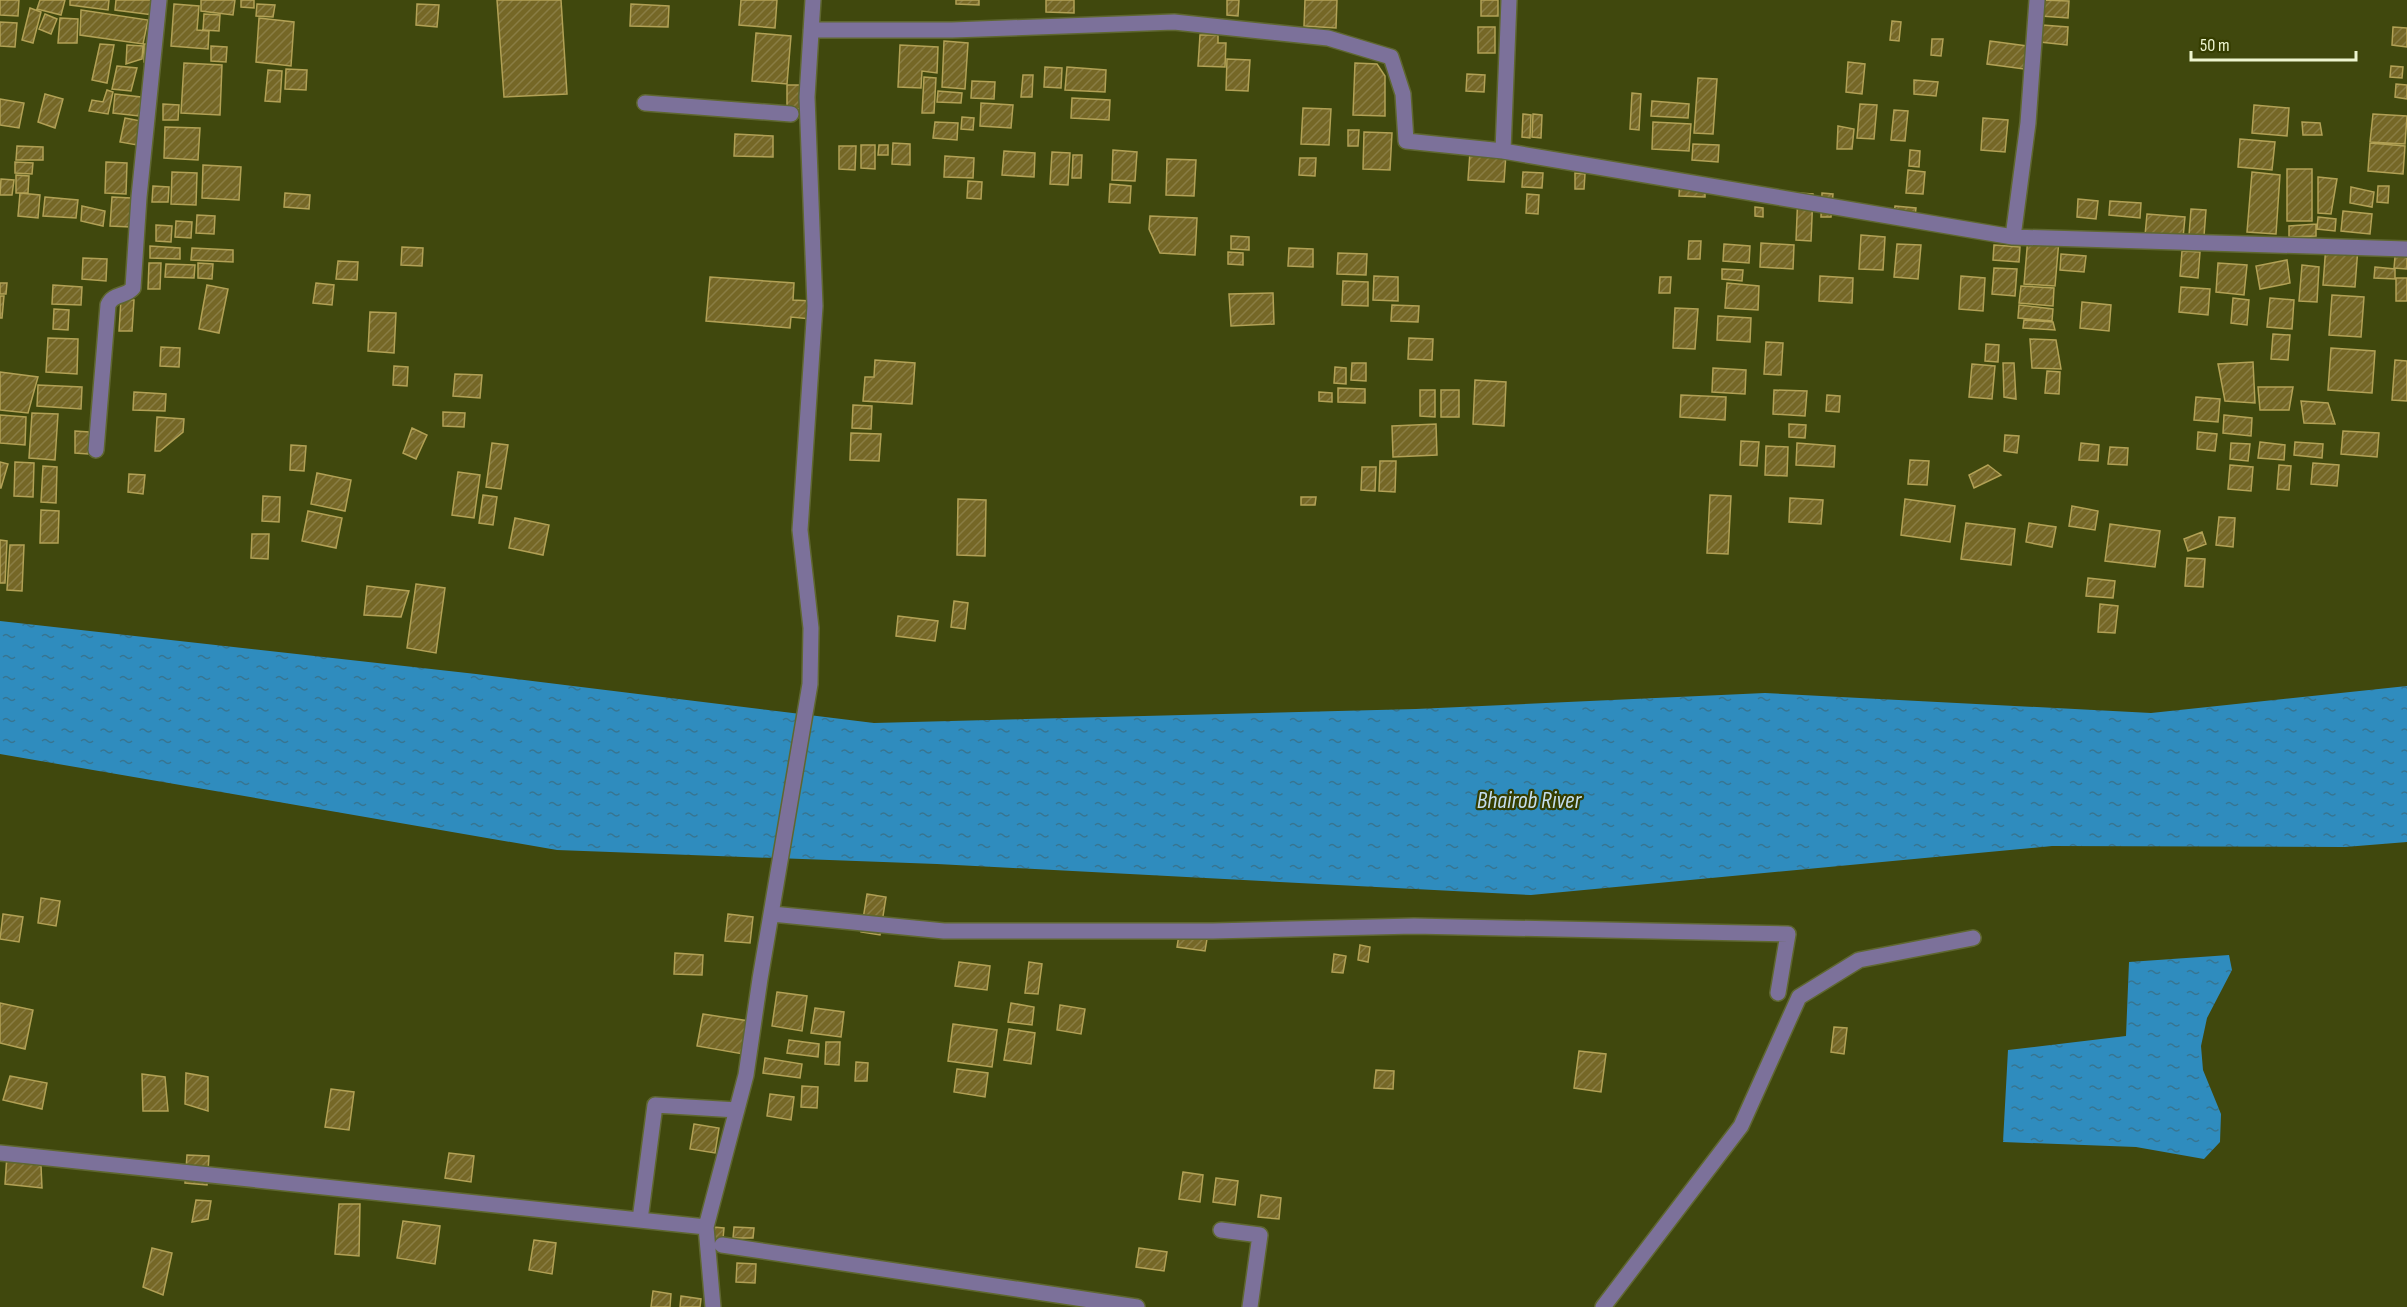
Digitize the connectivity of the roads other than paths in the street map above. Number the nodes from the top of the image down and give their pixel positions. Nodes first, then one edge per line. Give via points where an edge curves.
1 (159, 0) edge
2 (813, 0) edge
3 (1509, 0) edge
4 (2037, 0) edge
5 (811, 30) junction
6 (645, 103) dead end
7 (791, 114) dead end
8 (1503, 150) junction
9 (2013, 237) junction
10 (2407, 249) edge
11 (96, 450) dead end
12 (772, 914) junction
13 (1974, 938) dead end
14 (1778, 993) dead end
15 (737, 1110) junction
16 (0, 1153) edge
17 (640, 1220) junction
18 (706, 1227) junction
19 (1221, 1230) dead end
20 (722, 1245) dead end
21 (713, 1307) edge
22 (1137, 1307) edge
23 (1250, 1307) edge
24 (1603, 1307) edge

1 - 11 street via 133,288 115,296 108,305
2 - 5 street
3 - 8 street
4 - 9 street via 2028,123
5 - 8 street via 951,30 1174,22 1328,38 1391,57 1402,94 1406,141
5 - 12 street via 807,97 816,306 800,530 811,628 810,684
6 - 7 street
8 - 9 street
9 - 10 street
12 - 14 street via 944,931 1414,926 1788,934
12 - 15 street
13 - 24 street via 1859,960 1799,997 1741,1126
15 - 17 street via 655,1105
15 - 18 street
16 - 17 street
17 - 18 street
18 - 21 street
19 - 23 street via 1260,1235
20 - 22 street

